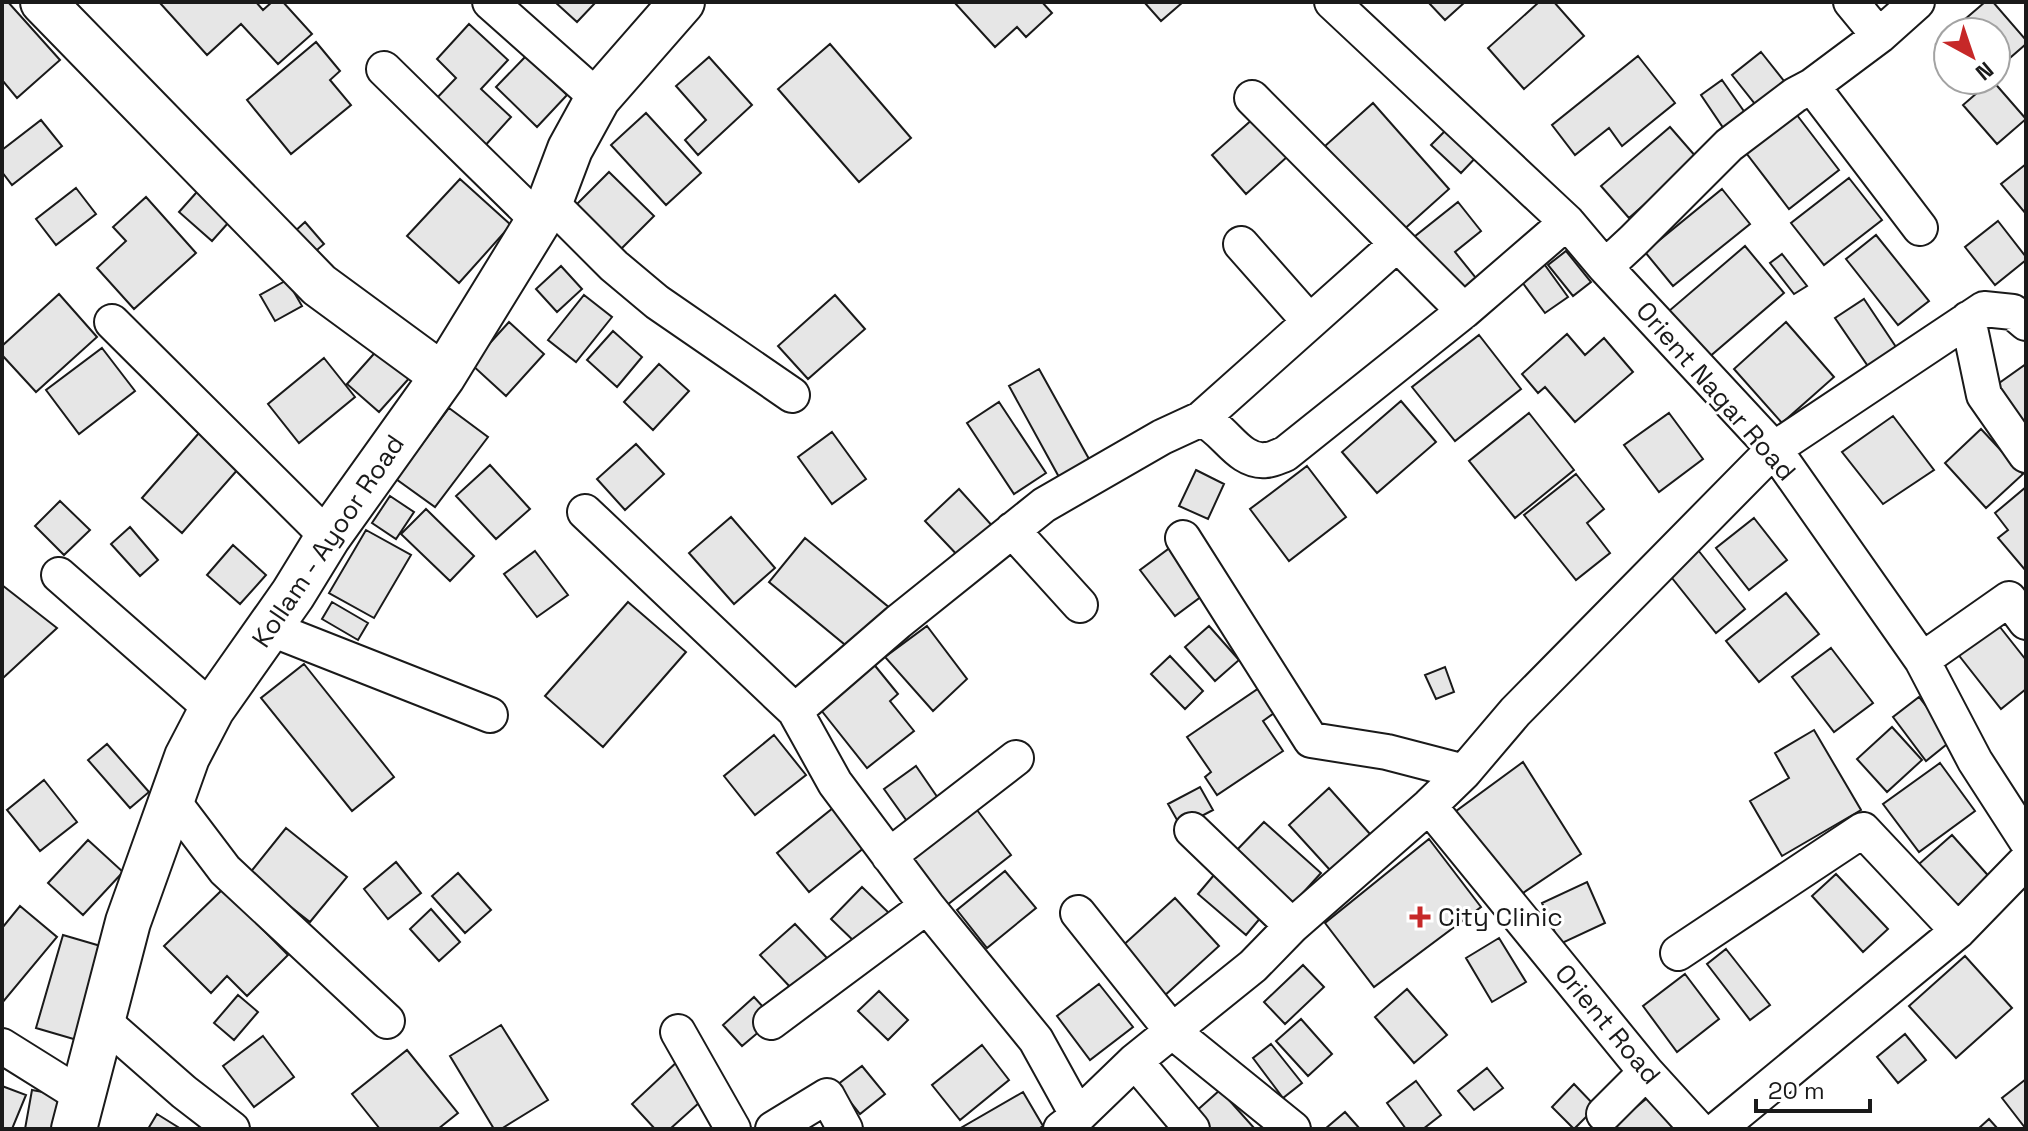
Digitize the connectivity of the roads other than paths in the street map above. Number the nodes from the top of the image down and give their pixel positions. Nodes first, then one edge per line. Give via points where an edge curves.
1 (490, 2) edge
2 (682, 2) edge
3 (1332, 2) edge
4 (1851, 2) edge
5 (1917, 2) edge
6 (62, 9) edge
7 (1879, 36) junction
8 (384, 69) dead end
9 (1812, 86) junction
10 (598, 98) junction
11 (1252, 98) dead end
12 (544, 211) junction
13 (1567, 222) junction
14 (1920, 228) dead end
15 (1241, 244) dead end
16 (1397, 244) junction
17 (1605, 267) junction
18 (1464, 311) junction
19 (1968, 319) junction
20 (1309, 321) junction
21 (112, 322) dead end
22 (2026, 323) edge
23 (443, 376) junction
24 (792, 395) dead end
25 (1201, 419) junction
26 (1774, 449) junction
27 (2026, 455) edge
28 (585, 512) dead end
29 (1012, 530) junction
30 (328, 537) junction
31 (1183, 538) dead end
32 (59, 575) dead end
33 (1080, 605) dead end
34 (2026, 622) edge
35 (269, 628) junction
36 (1922, 660) junction
37 (212, 709) junction
38 (795, 711) junction
39 (490, 715) dead end
40 (1016, 758) dead end
41 (1464, 772) junction
42 (172, 800) junction
43 (1429, 806) junction
44 (1192, 830) dead end
45 (2026, 840) edge
46 (889, 856) junction
47 (2026, 861) edge
48 (927, 906) junction
49 (1078, 913) dead end
50 (1292, 926) junction
51 (1958, 931) junction
52 (1678, 953) dead end
53 (103, 1021) junction
54 (387, 1021) dead end
55 (771, 1022) dead end
56 (1172, 1031) junction
57 (678, 1032) dead end
58 (2, 1046) edge
59 (1135, 1061) junction
60 (1646, 1072) junction
61 (78, 1112) edge
62 (1604, 1114) dead end
63 (1070, 1123) edge
64 (232, 1129) edge
65 (733, 1129) edge
66 (773, 1129) edge
67 (845, 1129) edge
68 (1192, 1129) edge
69 (1293, 1129) edge
70 (1698, 1129) edge
71 (1718, 1129) edge

1 - 10 street
2 - 10 main road, Kollam - Ayoor Road
3 - 13 street, Orient Nagar Road
4 - 7 street
5 - 7 street
6 - 23 main road via 319,285
7 - 9 street
8 - 12 street
9 - 14 street
9 - 17 street via 1729,145
10 - 12 main road, Kollam - Ayoor Road
11 - 16 street
12 - 23 main road, Kollam - Ayoor Road
12 - 24 street via 657,302
13 - 17 street, Orient Nagar Road
13 - 18 street
15 - 20 street
16 - 18 street
16 - 20 street
17 - 26 street, Orient Nagar Road
18 - 25 street via 1285,454 1265,461 1245,456
19 - 22 street via 1984,309 2013,312
19 - 26 street
19 - 27 street via 1984,395
20 - 25 street
21 - 30 street
23 - 30 main road, Kollam - Ayoor Road
25 - 29 street via 1044,505
26 - 36 street, Orient Nagar Road
26 - 41 street via 1515,712
28 - 38 street
29 - 33 street
29 - 38 street
30 - 35 main road, Kollam - Ayoor Road
31 - 41 street via 1311,740
32 - 37 street
34 - 36 street via 2009,599
35 - 37 main road, Kollam - Ayoor Road
35 - 39 street
36 - 45 street, Orient Nagar Road via 1975,761
37 - 42 main road, Kollam - Ayoor Road
38 - 46 street via 835,783
40 - 46 street
41 - 43 street
42 - 53 main road, Kollam - Ayoor Road via 128,922
42 - 54 street via 225,870
43 - 50 street
43 - 60 street, Orient Road
44 - 50 street
46 - 48 street
47 - 51 street
48 - 55 street
48 - 63 street via 1036,1040
49 - 56 street
50 - 56 street via 1253,966
51 - 52 street via 1863,830
51 - 71 street
53 - 61 main road, Kollam - Ayoor Road
53 - 64 street
56 - 59 street
56 - 69 street
57 - 65 street
58 - 61 street
59 - 63 street
59 - 68 street
60 - 62 street
60 - 70 street, Orient Road
66 - 67 street via 827,1096

